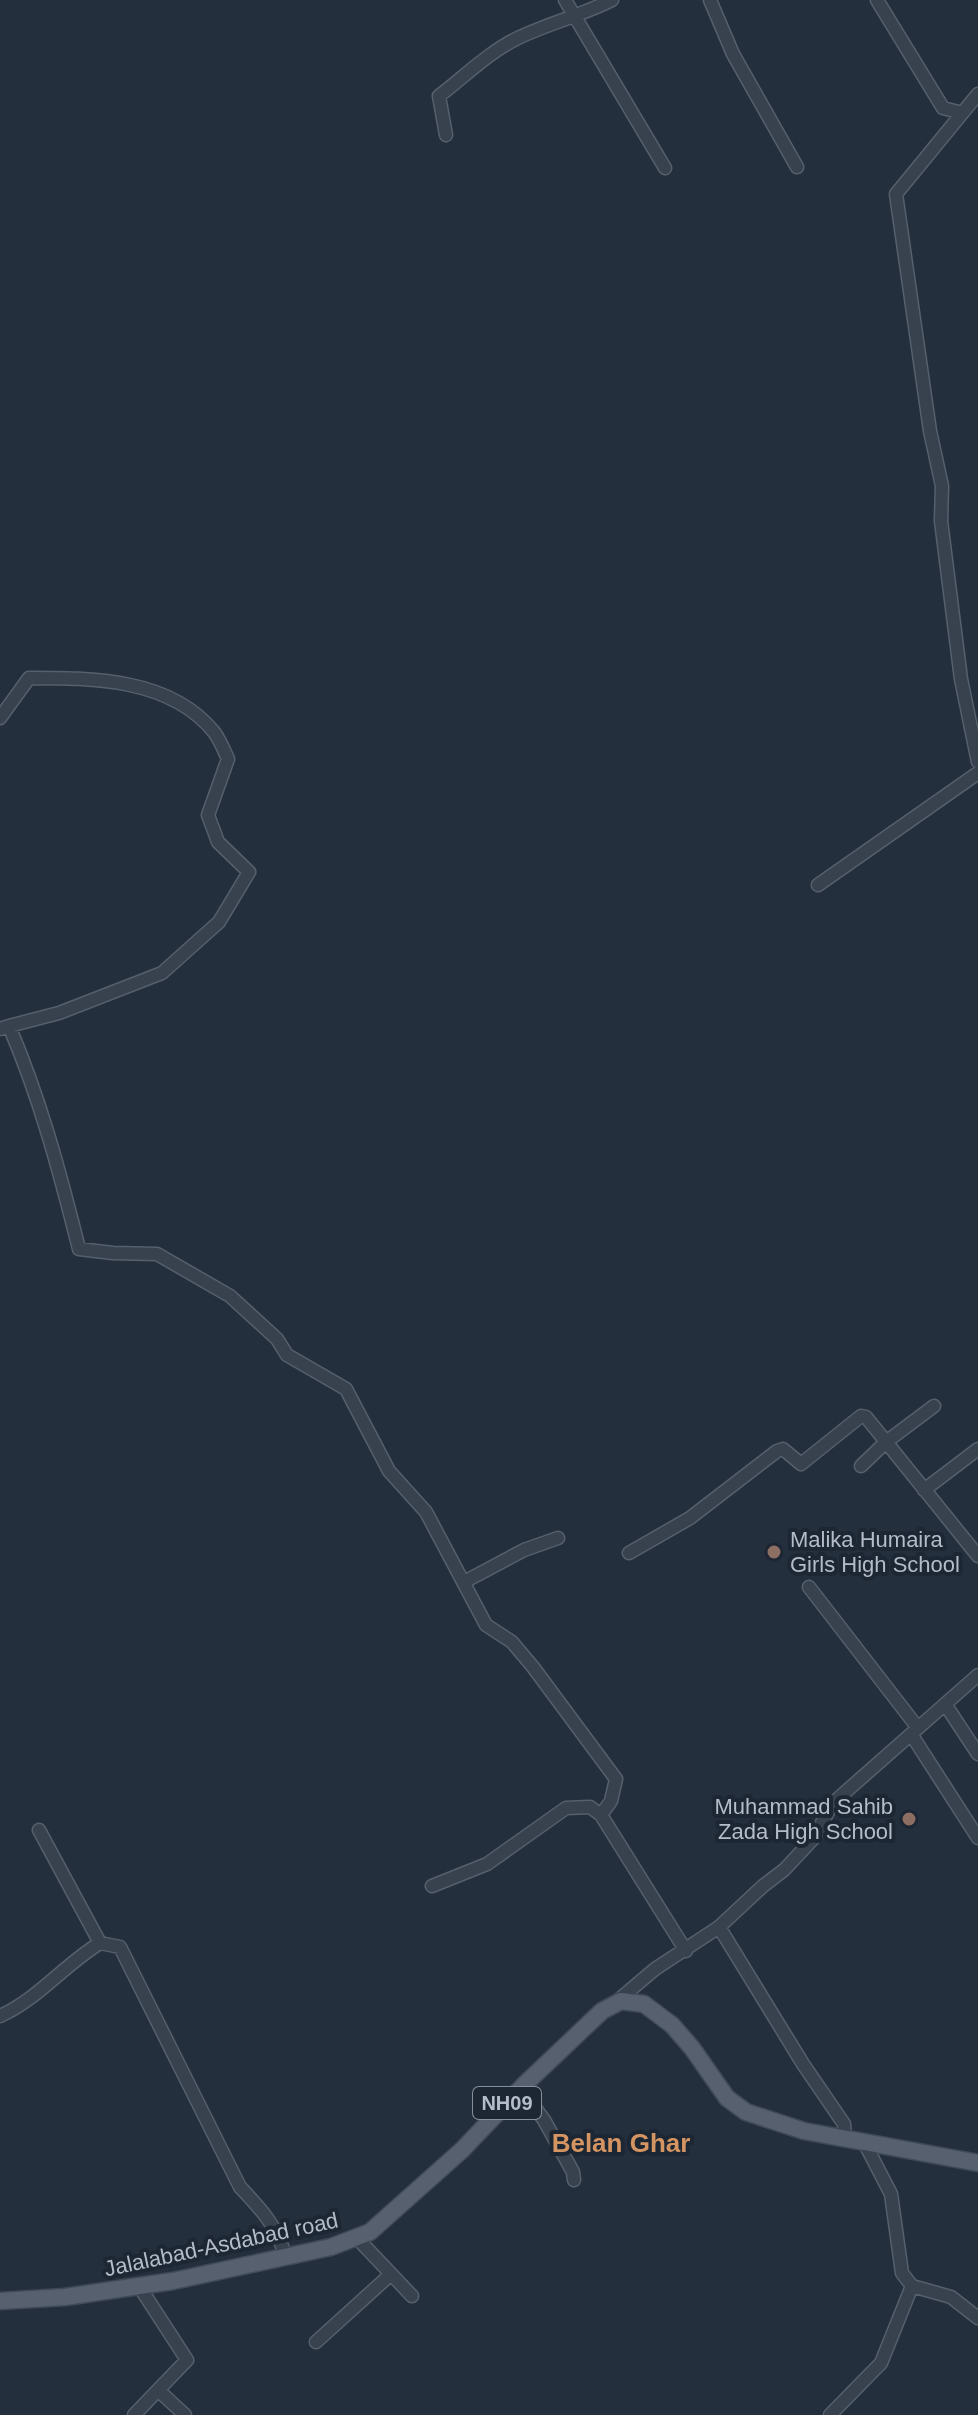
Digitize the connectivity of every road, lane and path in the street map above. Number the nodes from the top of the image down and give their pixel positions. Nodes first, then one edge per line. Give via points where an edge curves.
1 (565, 0) edge
2 (612, 0) edge
3 (710, 0) edge
4 (877, 0) edge
5 (575, 17) junction
6 (978, 94) edge
7 (962, 113) junction
8 (446, 135) dead end
9 (797, 167) dead end
10 (665, 168) dead end
11 (0, 718) edge
12 (978, 762) edge
13 (978, 773) edge
14 (818, 885) dead end
15 (5, 1027) edge
16 (934, 1406) dead end
17 (886, 1442) junction
18 (978, 1449) edge
19 (861, 1466) dead end
20 (924, 1490) junction
21 (558, 1538) dead end
22 (629, 1553) dead end
23 (978, 1556) edge
24 (464, 1582) junction
25 (809, 1587) dead end
26 (978, 1675) edge
27 (945, 1704) junction
28 (915, 1731) junction
29 (978, 1754) edge
30 (601, 1815) junction
31 (39, 1830) dead end
32 (978, 1838) edge
33 (432, 1886) dead end
34 (719, 1927) junction
35 (100, 1943) junction
36 (686, 1951) junction
37 (612, 2005) junction
38 (0, 2016) edge
39 (521, 2089) junction
40 (845, 2138) junction
41 (864, 2142) junction
42 (978, 2163) edge
43 (574, 2180) dead end
44 (356, 2237) junction
45 (285, 2256) junction
46 (390, 2275) junction
47 (139, 2286) junction
48 (912, 2286) junction
49 (412, 2296) dead end
50 (0, 2301) edge
51 (978, 2318) edge
52 (316, 2342) dead end
53 (158, 2390) junction
54 (134, 2415) edge
55 (185, 2415) edge
56 (830, 2415) edge

1 - 5 street
2 - 5 street
3 - 9 street via 733,54
4 - 7 street via 943,108
5 - 8 street via 519,37 439,96
5 - 10 street
6 - 7 street
7 - 12 street via 896,194 942,486 941,521 961,679
11 - 15 street via 29,678 97,678 151,690 193,711 216,734 228,759 208,815 218,842 249,872 219,922 162,973 59,1013
13 - 14 street
15 - 24 street via 34,1092 79,1249 157,1254 230,1296 287,1355 346,1389 389,1471 426,1512
16 - 17 street
17 - 19 street
17 - 20 street
17 - 22 street via 861,1416 801,1464 783,1449 690,1518
18 - 20 street
20 - 23 street
21 - 24 street
24 - 30 street via 486,1625 512,1642 616,1779
25 - 28 street
26 - 27 street
27 - 28 street
27 - 29 street
28 - 32 street
28 - 34 street via 833,1803 813,1839
30 - 33 street via 590,1807 566,1808 487,1864
30 - 36 street
31 - 35 street
34 - 36 street
34 - 40 street via 844,2124
35 - 38 street
35 - 45 street via 120,1947 240,2187 280,2236
36 - 37 street
37 - 39 main road, Jalalabad-Asdabad road / NH09
37 - 40 main road via 644,2004 672,2025 727,2098 746,2112
39 - 43 street via 544,2120
39 - 44 main road, Jalalabad-Asdabad road / NH09 via 462,2150 370,2232
40 - 41 main road
41 - 42 main road
41 - 48 street via 891,2194 902,2273
44 - 45 main road, Jalalabad-Asdabad road / NH09
44 - 46 street
45 - 47 main road, Jalalabad-Asdabad road / NH09
46 - 49 street
46 - 52 street
47 - 50 main road, Jalalabad-Asdabad road / NH09
47 - 53 street via 187,2360
48 - 51 street via 951,2297
48 - 56 street via 881,2363
53 - 54 street
53 - 55 street

